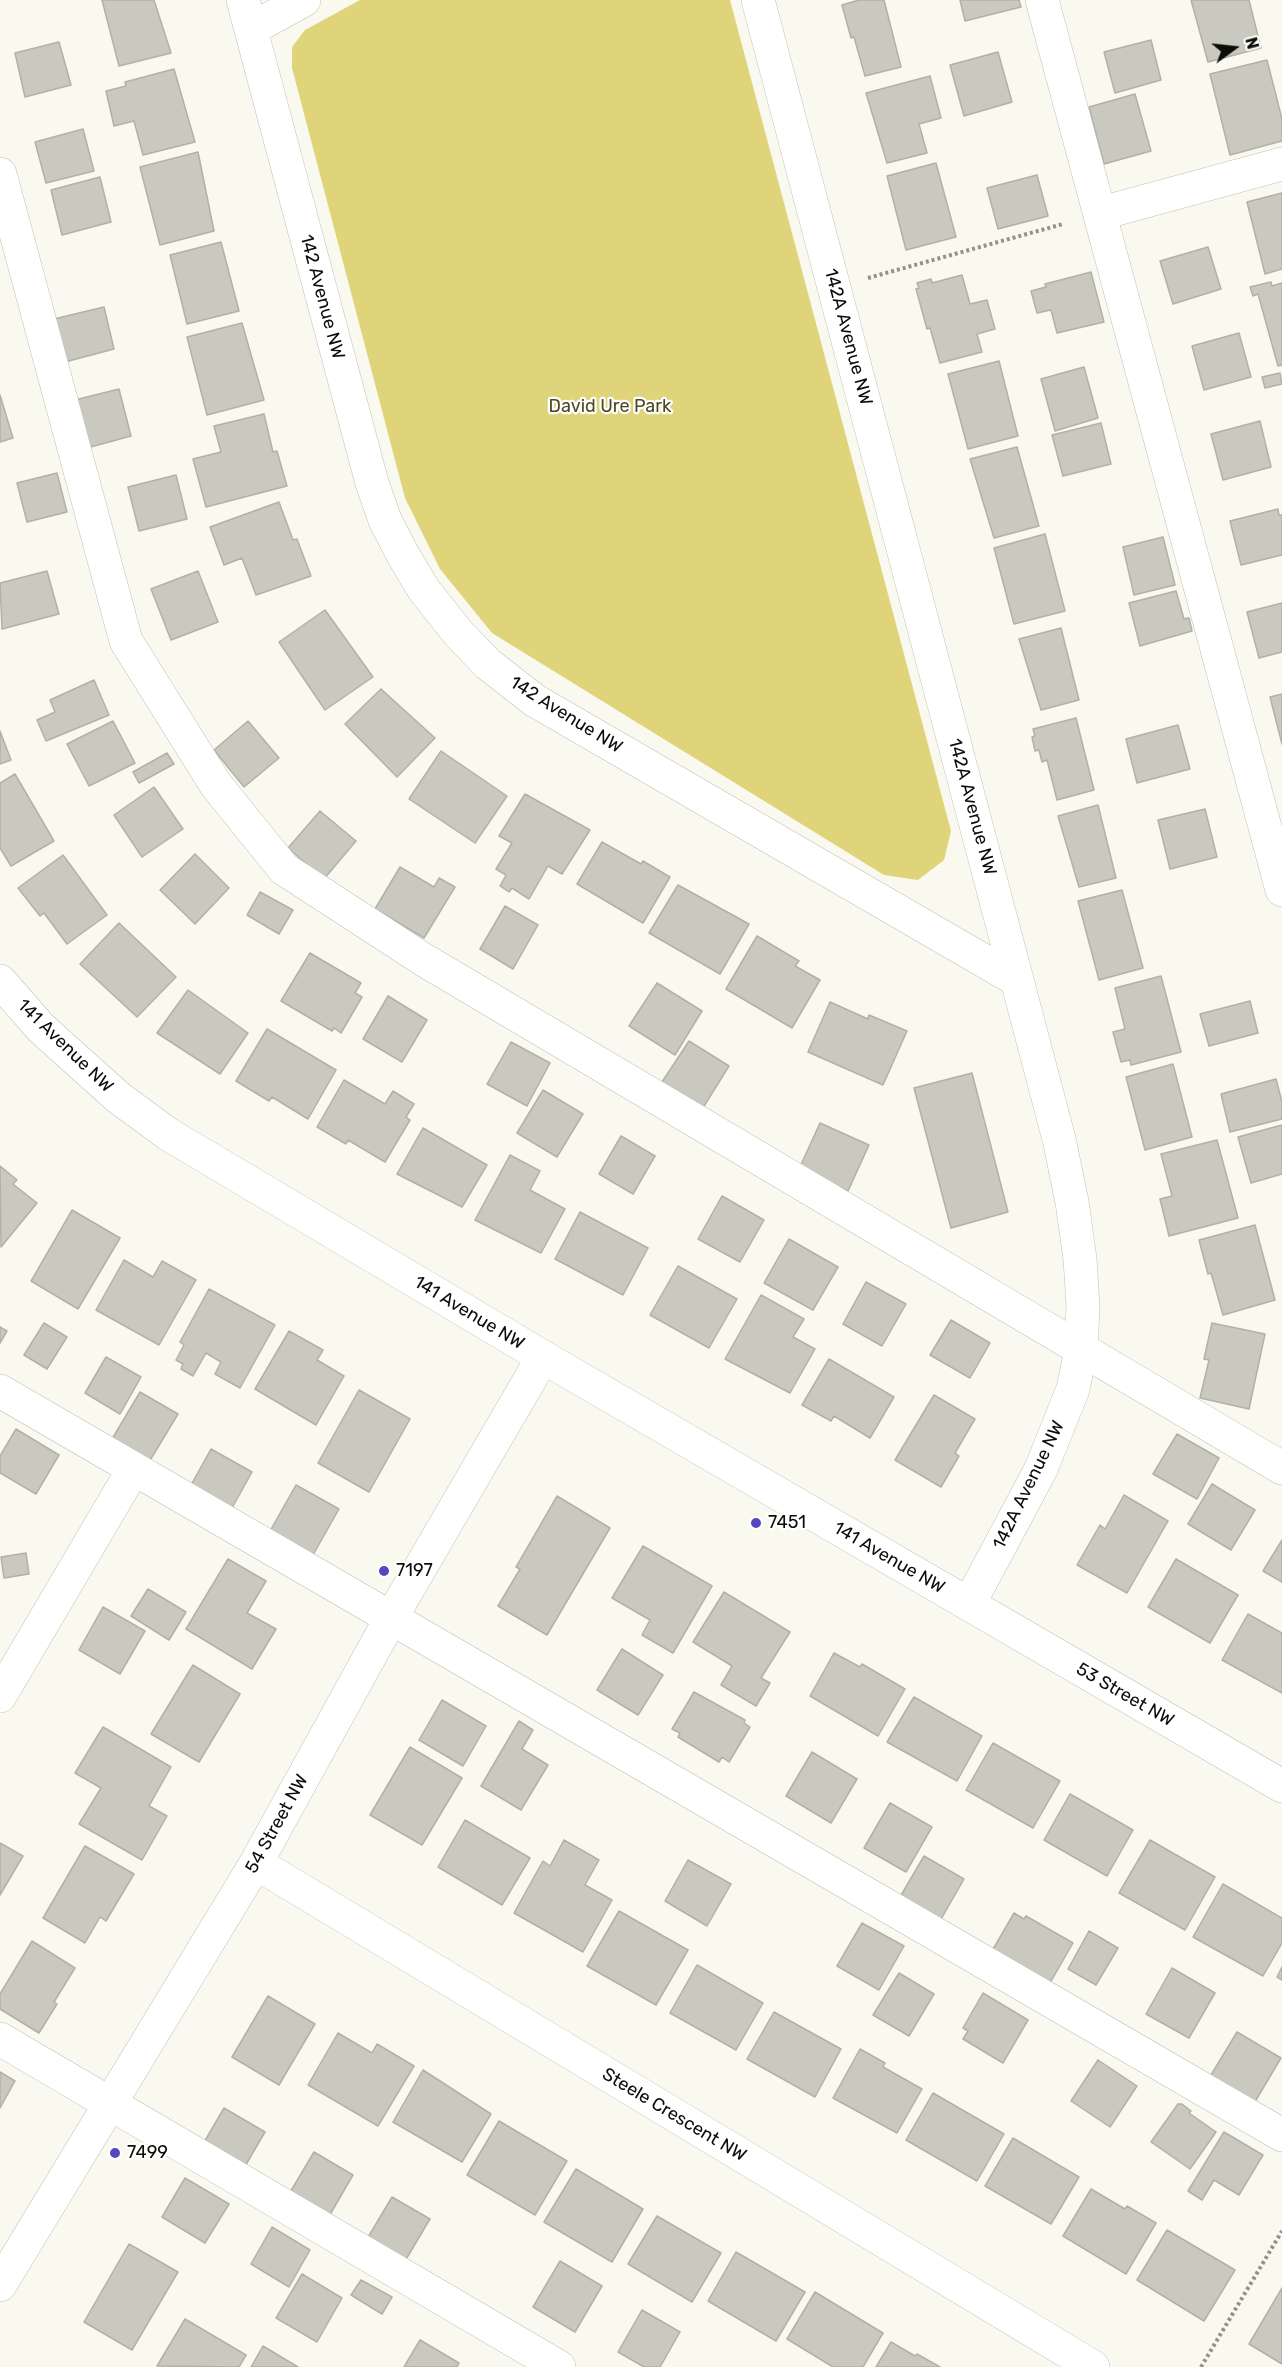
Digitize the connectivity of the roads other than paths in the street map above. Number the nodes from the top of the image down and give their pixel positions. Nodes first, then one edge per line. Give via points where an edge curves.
1 (304, 0) edge
2 (758, 0) edge
3 (1042, 0) edge
4 (247, 15) edge
5 (1282, 164) edge
6 (0, 174) edge
7 (1102, 213) junction
8 (1282, 890) edge
9 (1017, 980) junction
10 (0, 981) edge
11 (1081, 1350) junction
12 (543, 1357) junction
13 (0, 1390) edge
14 (1282, 1468) edge
15 (134, 1470) junction
16 (969, 1604) junction
17 (392, 1618) junction
18 (0, 1696) edge
19 (1282, 1786) edge
20 (256, 1863) junction
21 (0, 2039) edge
22 (110, 2103) junction
23 (1282, 2135) edge
24 (0, 2285) edge
25 (559, 2367) edge
26 (1093, 2367) edge

1 - 4 street
2 - 9 street, 142A Avenue NW
3 - 7 street
4 - 9 street, 142 Avenue NW via 372,483 403,555 424,590 459,634 488,664 534,700
5 - 7 street
6 - 11 street via 126,641 216,785 284,869 424,960
7 - 8 street
9 - 11 street, 142A Avenue NW via 1072,1202 1082,1294
10 - 12 street, 141 Avenue NW via 81,1064 168,1134
11 - 14 street
11 - 16 street, 142A Avenue NW via 1073,1389 1041,1468
12 - 16 street, 141 Avenue NW
12 - 17 street, 54 Street NW
13 - 15 street
15 - 17 street
15 - 18 street
16 - 19 street, 53 Street NW
17 - 20 street, 54 Street NW
17 - 23 street
20 - 22 street, 54 Street NW
20 - 26 street, Steele Crescent NW
21 - 22 street
22 - 24 street, 54 Street NW
22 - 25 street

